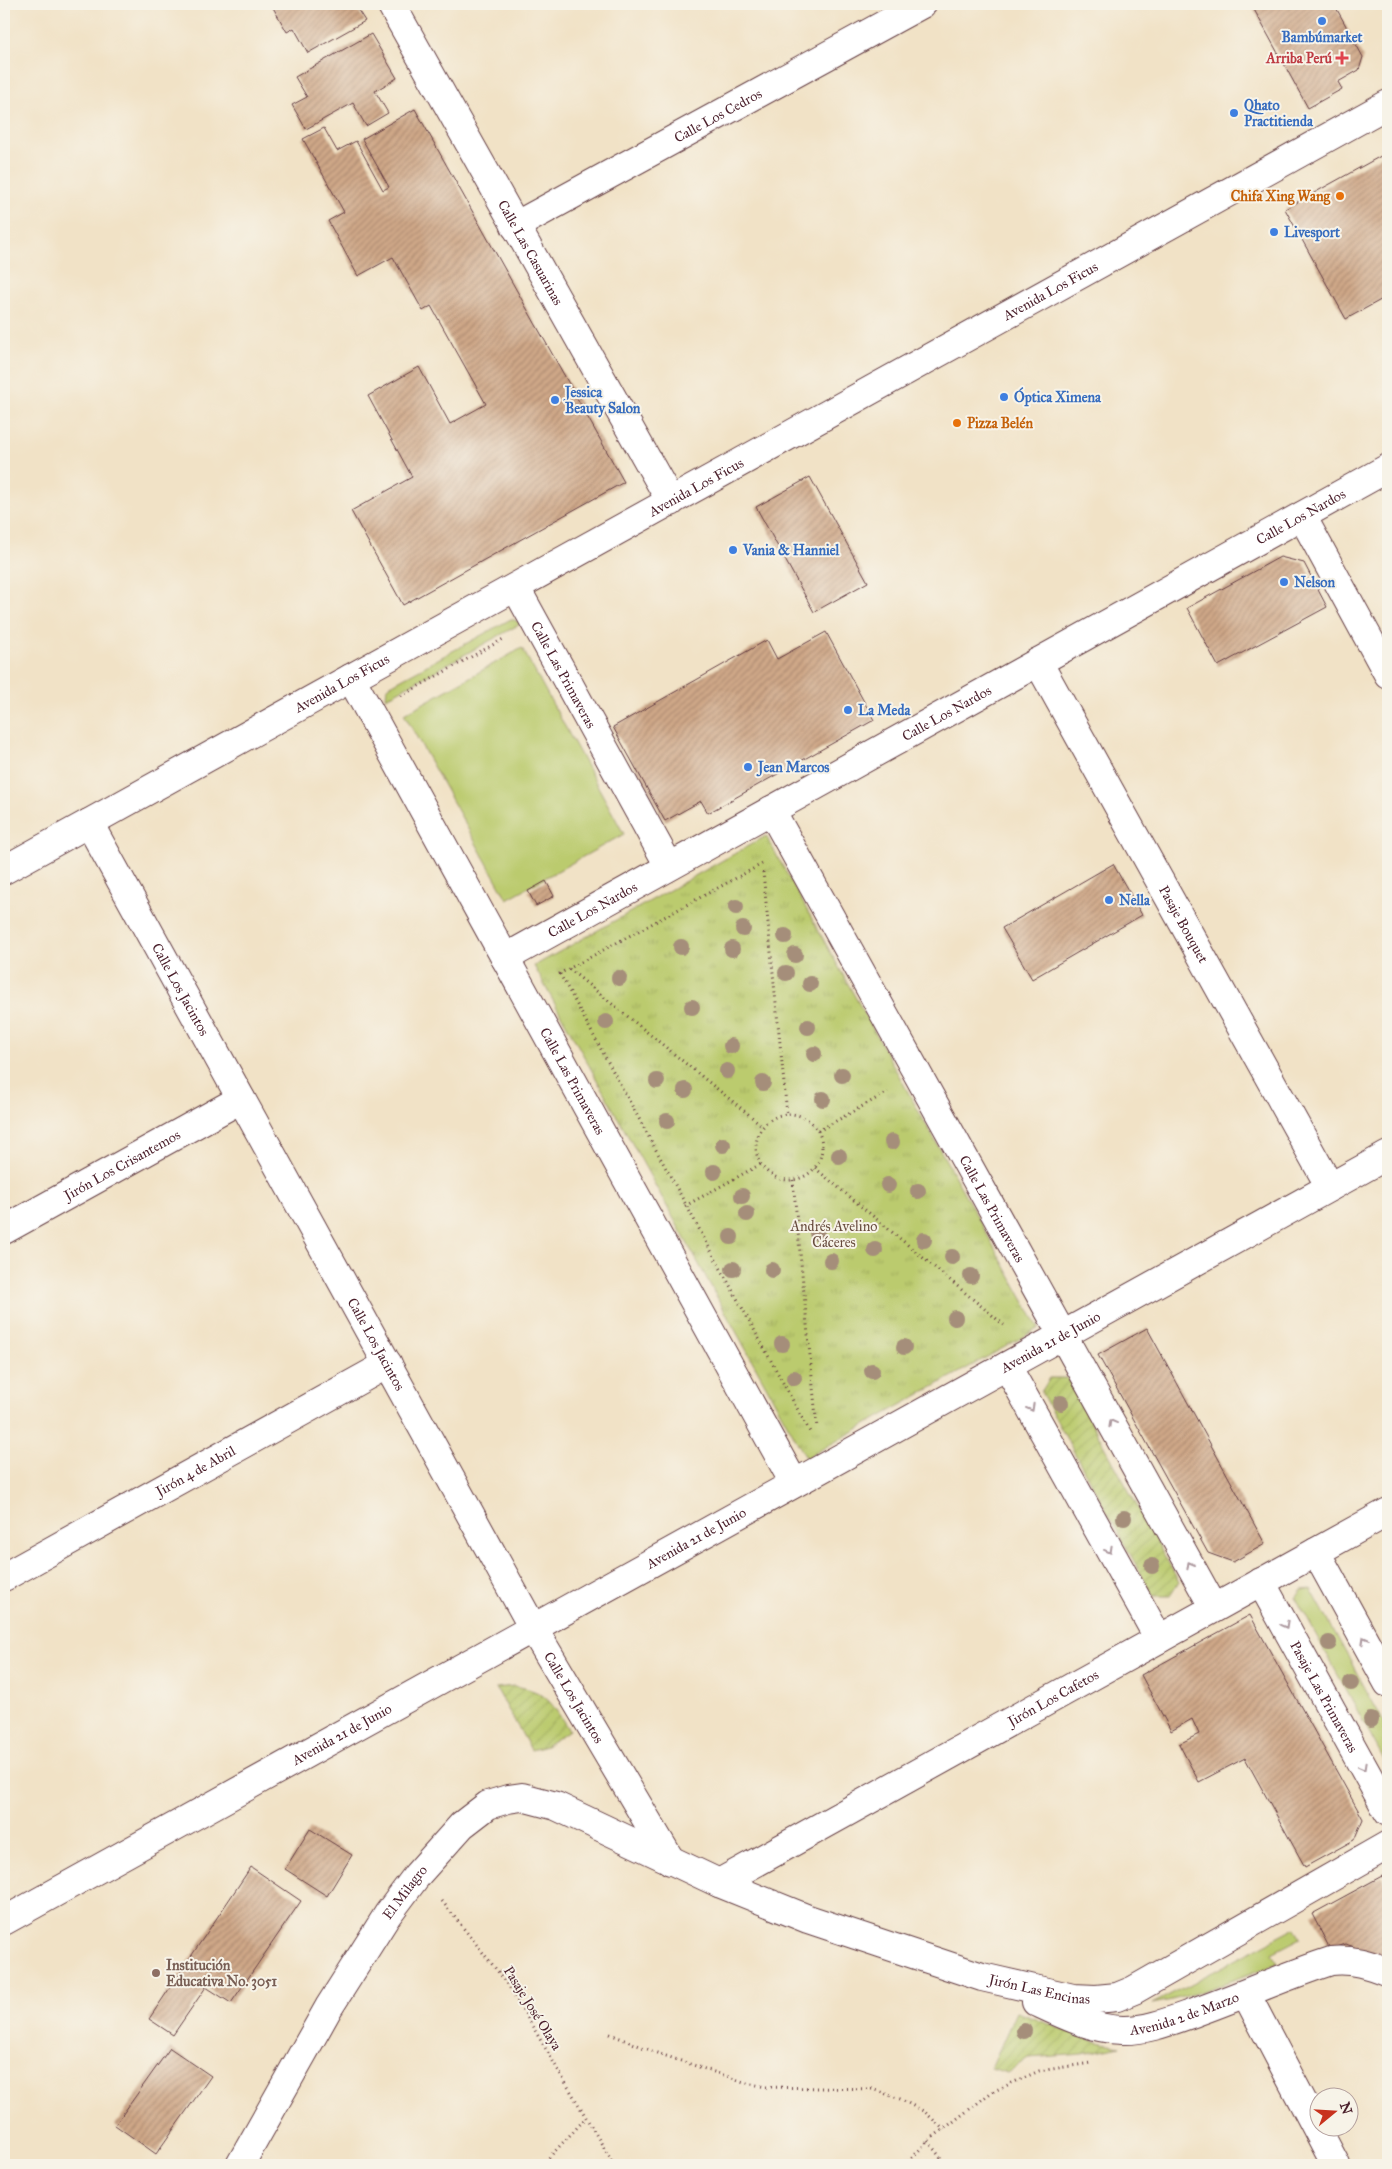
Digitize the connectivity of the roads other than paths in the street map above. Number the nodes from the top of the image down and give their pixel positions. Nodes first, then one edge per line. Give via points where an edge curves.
1 (391, 4) edge
2 (922, 4) edge
3 (1388, 104) edge
4 (515, 226) junction
5 (1388, 468) edge
6 (671, 502) junction
7 (1302, 516) junction
8 (516, 588) junction
9 (1038, 662) junction
10 (1388, 674) edge
11 (351, 678) junction
12 (771, 810) junction
13 (89, 823) junction
14 (669, 866) junction
15 (4, 870) edge
16 (505, 958) junction
17 (240, 1098) junction
18 (1388, 1154) edge
19 (1330, 1187) junction
20 (4, 1230) edge
21 (1063, 1335) junction
22 (388, 1364) junction
23 (1007, 1366) junction
24 (794, 1483) junction
25 (1388, 1512) edge
26 (1316, 1552) junction
27 (4, 1577) edge
28 (1261, 1582) junction
29 (1214, 1608) junction
30 (533, 1628) junction
31 (1159, 1639) junction
32 (1388, 1682) edge
33 (1388, 1812) edge
34 (1388, 1845) edge
35 (671, 1861) junction
36 (718, 1883) junction
37 (4, 1921) edge
38 (1388, 1972) edge
39 (982, 1977) junction
40 (1246, 1994) junction
41 (240, 2165) edge
42 (1336, 2165) edge

1 - 4 street, Calle Las Casuarinas
2 - 4 street, Calle Los Cedros
3 - 6 street, Avenida Los Ficus
4 - 6 street, Calle Las Casuarinas
5 - 7 street, Calle Los Nardos
6 - 8 street, Avenida Los Ficus
7 - 9 street, Calle Los Nardos
7 - 10 street
8 - 11 street, Avenida Los Ficus
8 - 14 street, Calle Las Primaveras
9 - 12 street, Calle Los Nardos
9 - 19 street, Pasaje Bouquet
11 - 13 street, Avenida Los Ficus
11 - 16 street, Calle Las Primaveras
12 - 14 street, Calle Los Nardos
12 - 21 street, Calle Las Primaveras
13 - 15 street, Avenida Los Ficus
13 - 17 street, Calle Los Jacintos
14 - 16 street, Calle Los Nardos
16 - 24 street, Calle Las Primaveras
17 - 20 street, Jirón Los Crisantemos
17 - 22 street, Calle Los Jacintos
18 - 19 street, Avenida 21 de Junio
19 - 21 street, Avenida 21 de Junio
21 - 23 street, Avenida 21 de Junio
29 -> 21 street, Calle Las Primaveras
22 - 27 street, Jirón 4 de Abril
22 - 30 street, Calle Los Jacintos
23 - 24 street, Avenida 21 de Junio
23 -> 31 street
24 - 30 street, Avenida 21 de Junio
25 - 26 street, Jirón Los Cafetos
26 - 28 street, Jirón Los Cafetos
32 -> 26 street
28 - 29 street, Jirón Los Cafetos
28 -> 33 street, Pasaje Las Primaveras
29 - 31 street, Jirón Los Cafetos
30 - 35 street, Calle Los Jacintos
30 - 37 street, Avenida 21 de Junio
31 - 36 street, Jirón Los Cafetos
34 - 39 street, Jirón Las Encinas via 1117,1997 1073,1998
35 - 36 street, Jirón Las Encinas
35 - 41 street, El Milagro via 556,1806 522,1797 498,1802 478,1812 418,1874 388,1914 351,1971
36 - 39 street, Jirón Las Encinas via 808,1919
38 - 40 street, Avenida 2 de Marzo via 1363,1963 1331,1961
39 - 40 street, Avenida 2 de Marzo via 1068,2017 1098,2027 1124,2030 1153,2026
40 - 42 street

